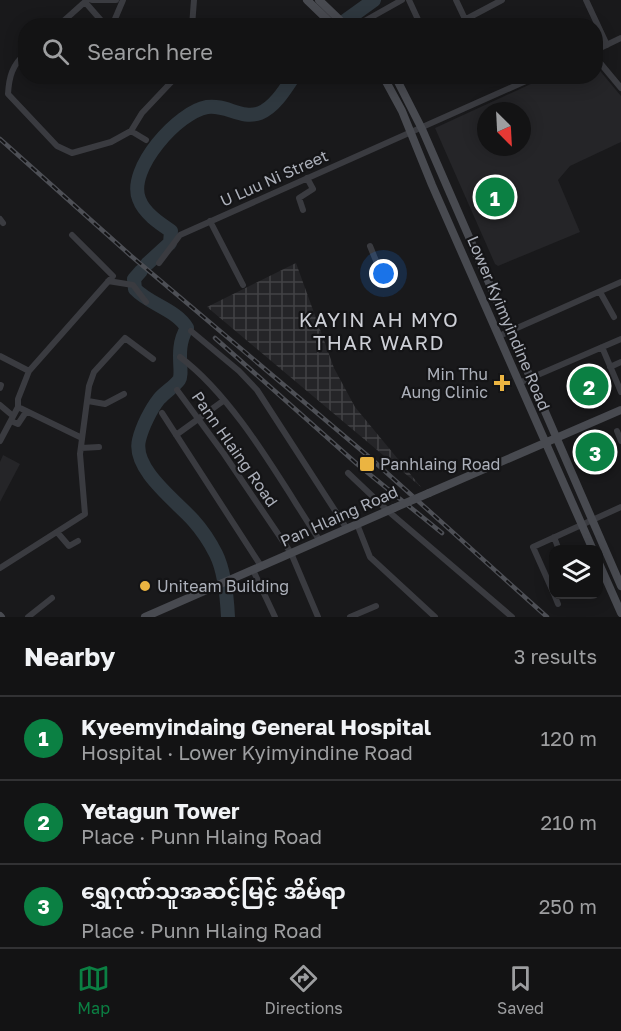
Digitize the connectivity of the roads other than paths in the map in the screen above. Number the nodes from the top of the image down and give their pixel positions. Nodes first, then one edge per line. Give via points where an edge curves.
1 (92, 0) edge
2 (116, 0) edge
3 (123, 0) edge
4 (194, 0) edge
5 (307, 0) edge
6 (319, 0) edge
7 (402, 0) edge
8 (410, 0) edge
9 (456, 0) edge
10 (502, 0) edge
11 (586, 0) edge
12 (86, 1) edge
13 (67, 18) edge
14 (100, 18) edge
15 (115, 18) edge
16 (193, 18) edge
17 (329, 18) edge
18 (332, 18) edge
19 (370, 18) edge
20 (418, 18) edge
21 (465, 18) edge
22 (467, 18) edge
23 (594, 18) edge
24 (603, 36) edge
25 (621, 38) edge
26 (607, 45) junction
27 (603, 47) edge
28 (18, 59) edge
29 (603, 66) edge
30 (169, 84) edge
31 (387, 84) edge
32 (399, 84) edge
33 (520, 84) edge
34 (621, 88) edge
35 (422, 129) junction
36 (131, 131) junction
37 (412, 134) junction
38 (146, 140) dead end
39 (307, 178) junction
40 (303, 210) dead end
41 (210, 221) junction
42 (464, 228) junction
43 (454, 232) junction
44 (72, 235) dead end
45 (370, 246) dead end
46 (159, 263) dead end
47 (482, 269) junction
48 (472, 273) junction
49 (108, 281) junction
50 (385, 283) dead end
51 (243, 285) dead end
52 (620, 285) edge
53 (600, 292) junction
54 (146, 302) dead end
55 (614, 317) dead end
56 (191, 331) dead end
57 (510, 331) junction
58 (500, 336) junction
59 (621, 339) edge
60 (602, 348) junction
61 (0, 356) edge
62 (180, 357) dead end
63 (153, 358) dead end
64 (621, 362) edge
65 (610, 367) junction
66 (29, 371) junction
67 (530, 378) junction
68 (519, 383) junction
69 (177, 390) dead end
70 (621, 392) edge
71 (124, 394) dead end
72 (88, 401) junction
73 (223, 401) junction
74 (0, 405) edge
75 (18, 407) junction
76 (621, 410) edge
77 (26, 412) junction
78 (162, 413) dead end
79 (12, 418) junction
80 (199, 420) junction
81 (616, 431) dead end
82 (176, 435) junction
83 (82, 438) junction
84 (556, 438) junction
85 (0, 441) edge
86 (621, 441) edge
87 (545, 443) junction
88 (99, 447) dead end
89 (81, 448) junction
90 (348, 473) dead end
91 (621, 507) edge
92 (391, 510) junction
93 (591, 519) junction
94 (357, 524) junction
95 (581, 524) junction
96 (347, 529) junction
97 (57, 532) junction
98 (554, 537) junction
99 (78, 541) dead end
100 (320, 541) junction
101 (557, 545) edge
102 (591, 545) edge
103 (291, 554) junction
104 (0, 568) edge
105 (257, 568) junction
106 (603, 572) edge
107 (549, 583) edge
108 (620, 584) edge
109 (609, 586) junction
110 (52, 598) dead end
111 (556, 599) edge
112 (558, 604) dead end
113 (376, 606) dead end
114 (621, 613) edge
115 (28, 617) edge
116 (145, 617) edge
117 (274, 617) edge
118 (318, 617) edge
119 (350, 617) edge
120 (435, 617) edge
121 (512, 617) edge

1 - 2 street
3 - 15 street
4 - 16 street
5 - 17 main road
6 - 18 main road
7 - 19 street
8 - 20 street
9 - 21 street
10 - 22 street
11 - 23 street
12 - 13 street
12 - 14 street
24 - 26 street
25 - 26 street
26 - 27 street
28 - 36 street via 9,77 8,94 57,146 72,153 88,150
29 - 34 street
30 - 36 street via 141,113
31 - 37 main road, Lower Kyimyindine Road
32 - 35 main road, Lower Kyimyindine Road
33 - 35 street, U Luu Ni Street
35 - 37 street, U Luu Ni Street
35 - 42 main road, Lower Kyimyindine Road
36 - 38 street
37 - 39 street, U Luu Ni Street
37 - 43 main road, Lower Kyimyindine Road
39 - 40 street via 313,189 299,198
39 - 41 street, U Luu Ni Street
41 - 46 street, U Luu Ni Street via 180,235
41 - 51 street
42 - 43 main road
42 - 47 main road, Lower Kyimyindine Road
43 - 48 main road, Lower Kyimyindine Road
44 - 49 street via 112,272
45 - 50 street
47 - 48 main road
47 - 57 main road, Lower Kyimyindine Road
48 - 58 main road, Lower Kyimyindine Road
49 - 54 street via 134,285
49 - 66 street
52 - 53 street
53 - 55 street
53 - 57 street
56 - 96 street via 257,390
57 - 58 street
57 - 67 main road, Lower Kyimyindine Road
58 - 68 main road, Lower Kyimyindine Road
59 - 60 street
60 - 65 street
60 - 67 street
61 - 66 street
62 - 73 street via 202,374
63 - 72 street via 123,339 94,372
64 - 65 street
65 - 70 street
66 - 75 street
67 - 68 street
67 - 84 main road, Lower Kyimyindine Road
68 - 87 main road, Lower Kyimyindine Road
69 - 80 street, Pann Hlaing Road
71 - 72 street via 105,404
72 - 83 street
73 - 80 street
73 - 100 street
74 - 79 street
75 - 77 street
75 - 79 street
76 - 84 main road, Pan Hlaing Road
77 - 79 street via 18,424
77 - 83 street
78 - 82 street
79 - 85 street
80 - 82 street
80 - 103 street, Pann Hlaing Road
81 - 86 street
82 - 105 street
83 - 89 street
84 - 87 main road, Pan Hlaing Road
84 - 93 main road, Lower Kyimyindine Road
87 - 92 main road, Pan Hlaing Road, bridge
87 - 95 main road, Lower Kyimyindine Road
88 - 89 street
89 - 97 street via 85,514
90 - 92 street
91 - 93 street
92 - 94 main road, Pan Hlaing Road
92 - 121 street
93 - 95 street
93 - 108 main road, Lower Kyimyindine Road
94 - 96 main road, Pan Hlaing Road
94 - 120 street via 370,557
95 - 98 street
95 - 102 main road, Lower Kyimyindine Road
96 - 100 main road, Pan Hlaing Road
97 - 99 street via 69,546
97 - 104 street
98 - 101 street
98 - 107 street via 533,547
100 - 103 main road, Pan Hlaing Road
103 - 105 main road, Pan Hlaing Road
103 - 118 street, Pann Hlaing Road
105 - 116 main road, Pan Hlaing Road
105 - 117 street
106 - 109 main road
108 - 109 main road
109 - 114 main road
110 - 115 street
111 - 112 street
113 - 119 street

